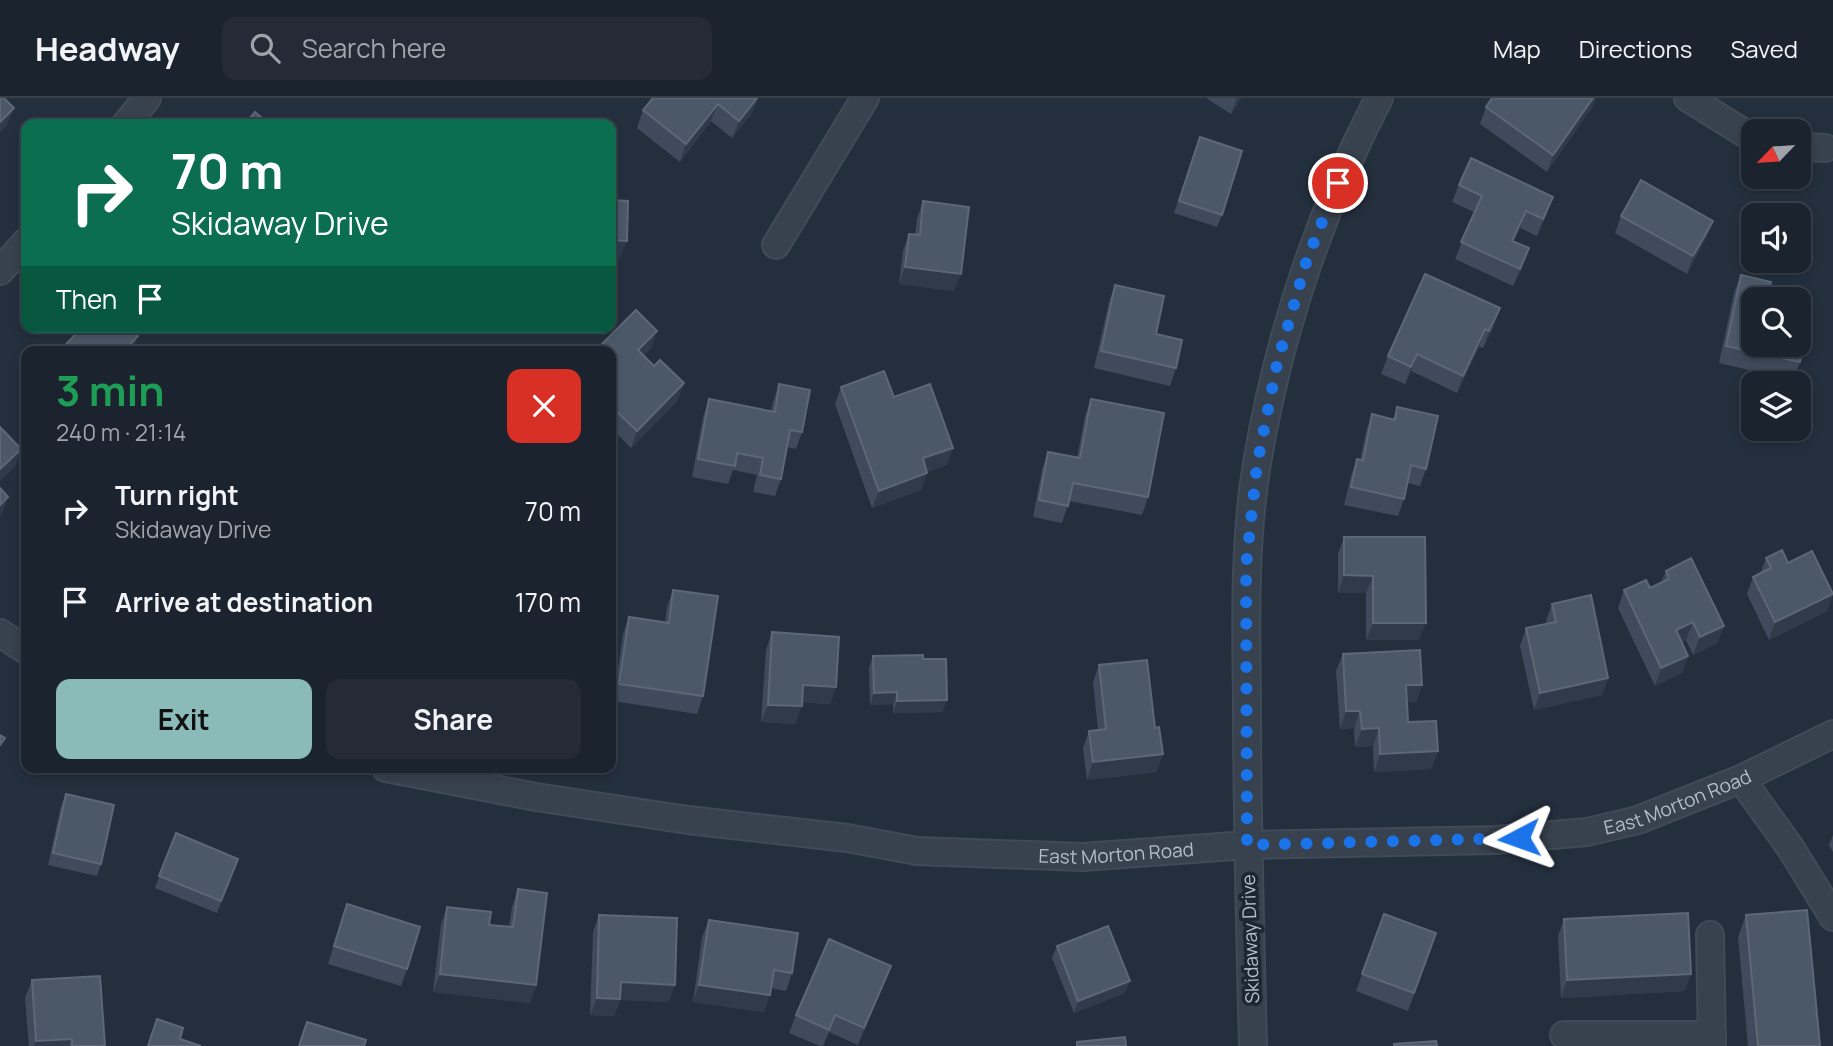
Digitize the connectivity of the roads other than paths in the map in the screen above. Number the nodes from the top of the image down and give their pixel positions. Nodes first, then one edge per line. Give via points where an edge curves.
1 (148, 98) edge
2 (865, 98) edge
3 (1379, 98) edge
4 (1688, 98) edge
5 (130, 119) edge
6 (1741, 131) edge
7 (776, 245) dead end
8 (21, 248) edge
9 (0, 271) edge
10 (0, 634) edge
11 (21, 647) edge
12 (1833, 734) edge
13 (412, 773) edge
14 (1741, 779) junction
15 (1247, 845) junction
16 (1833, 917) edge
17 (1710, 934) dead end
18 (1563, 1035) dead end
19 (1712, 1041) edge
20 (1253, 1046) edge

1 - 5 street
2 - 7 street
3 - 15 street, Skidaway Drive via 1348,158 1307,259 1277,364 1257,465 1246,566
4 - 6 street
8 - 9 street
10 - 11 street
12 - 14 street, East Morton Road
13 - 15 street, East Morton Road via 536,797 917,850 1083,857
14 - 15 street, East Morton Road via 1638,820 1587,832 1496,840
14 - 16 street
15 - 20 street, Skidaway Drive
17 - 19 street
18 - 19 street

